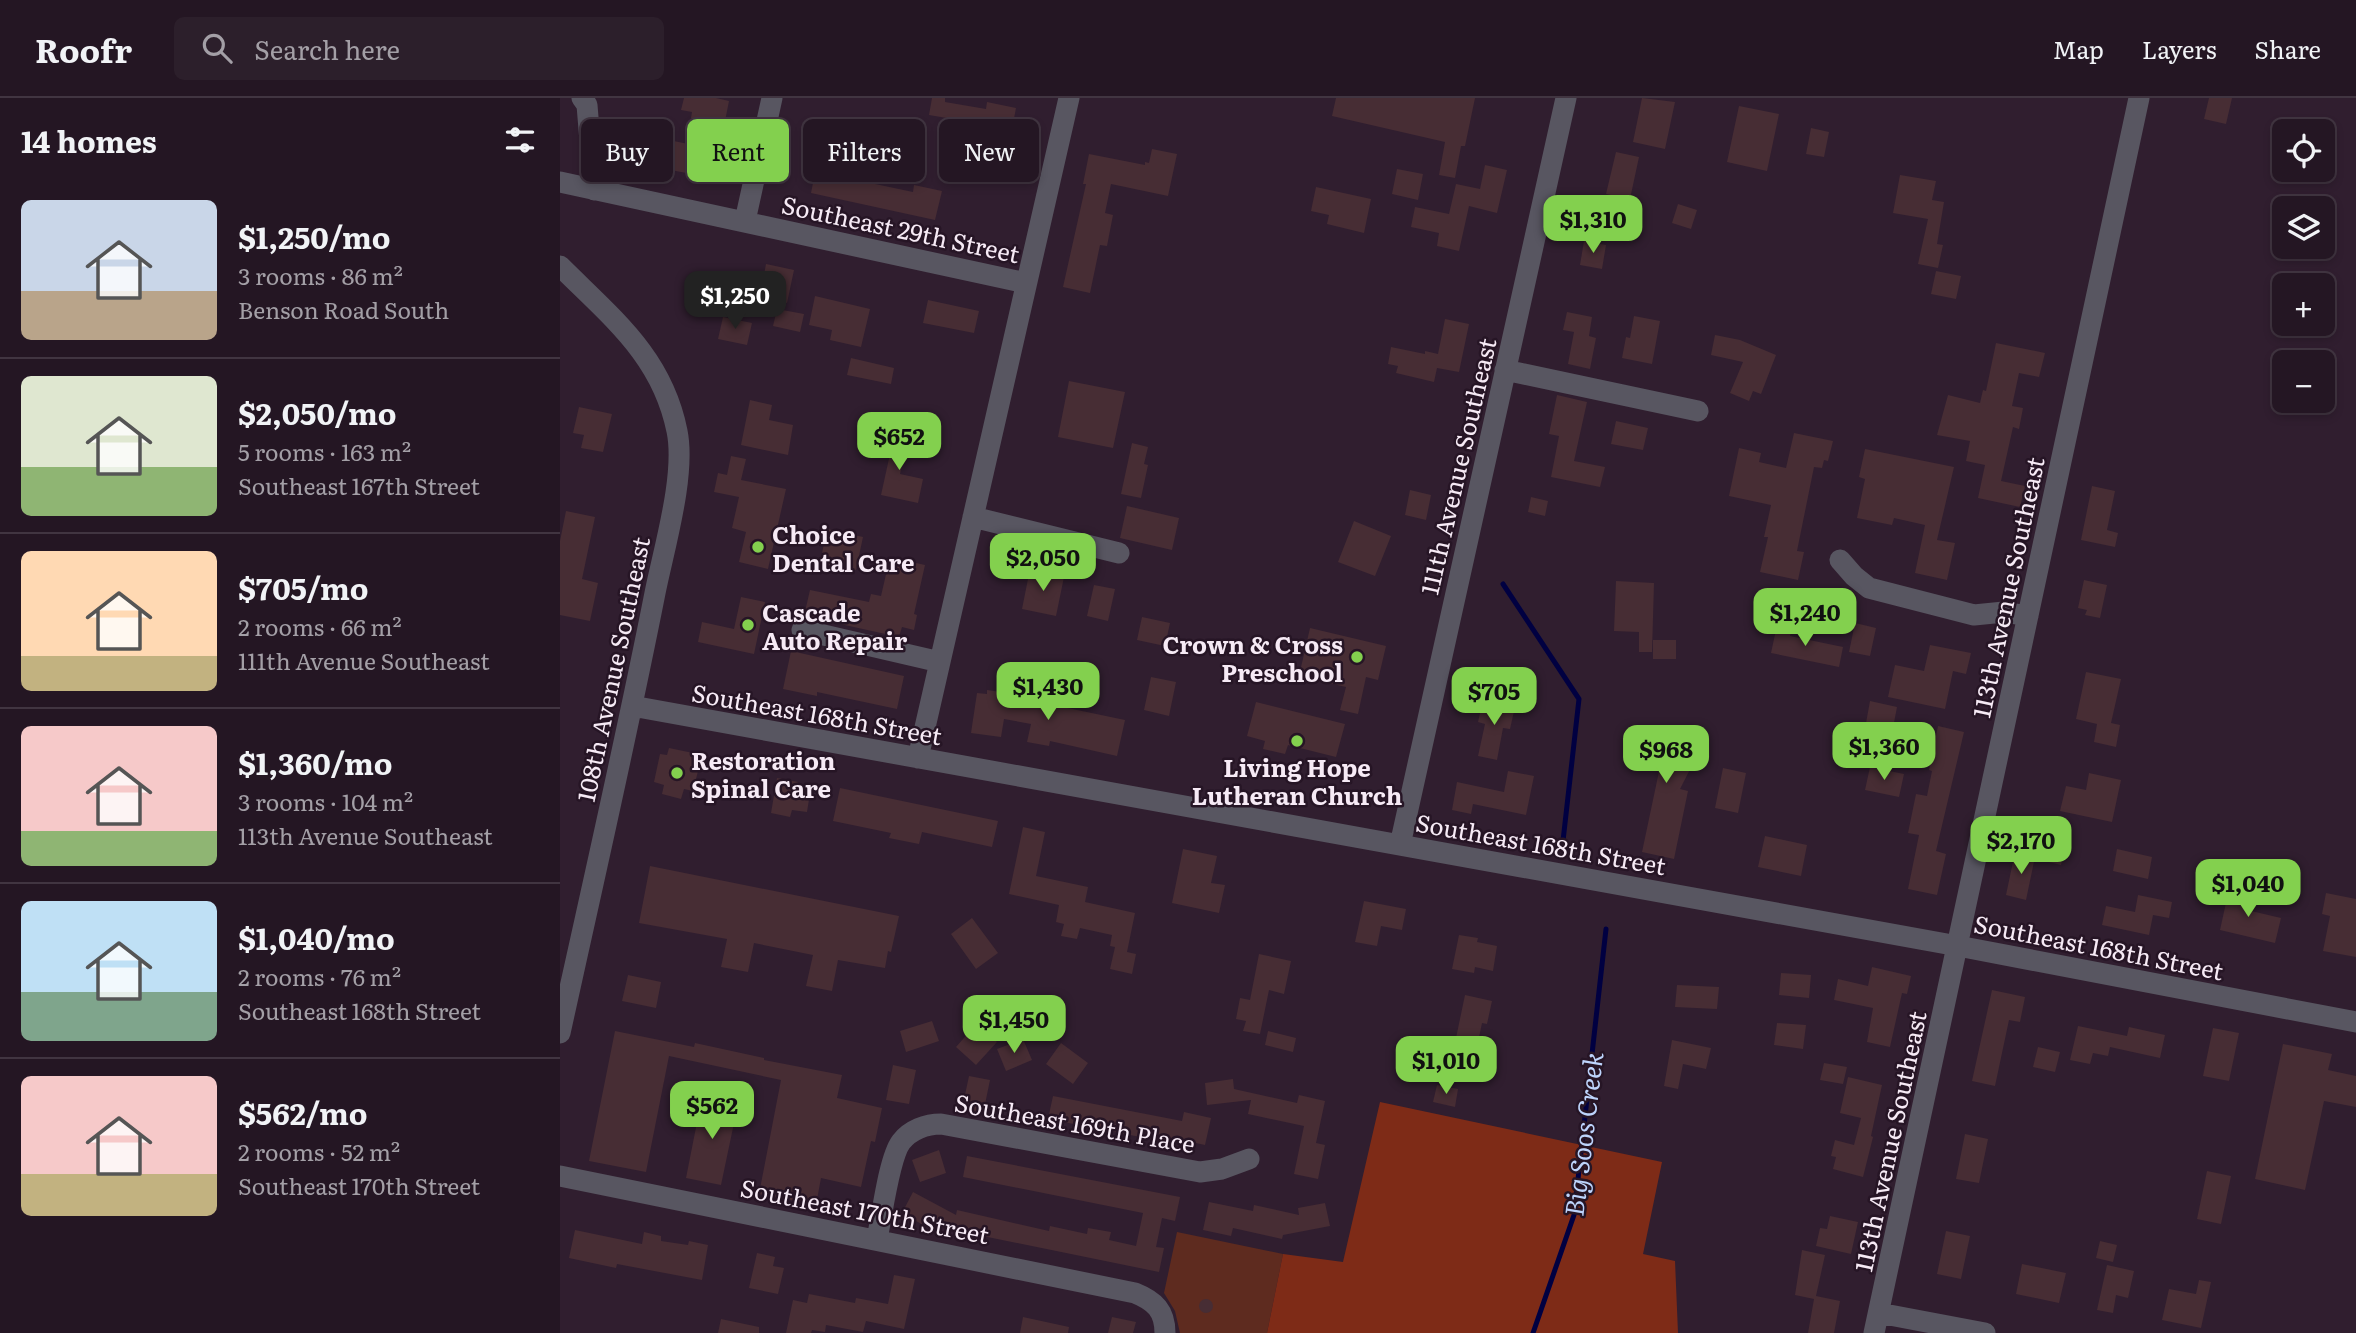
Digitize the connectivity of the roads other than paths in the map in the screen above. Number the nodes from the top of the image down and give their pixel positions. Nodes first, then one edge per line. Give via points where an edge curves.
1 (582, 98) edge
2 (772, 98) edge
3 (1069, 98) edge
4 (1566, 98) edge
5 (2139, 98) edge
6 (560, 182) edge
7 (594, 190) junction
8 (745, 221) junction
9 (560, 266) edge
10 (1026, 282) junction
11 (1505, 370) junction
12 (1698, 411) dead end
13 (973, 517) junction
14 (1119, 553) dead end
15 (1840, 560) dead end
16 (2028, 616) junction
17 (802, 630) dead end
18 (940, 662) junction
19 (632, 706) junction
20 (918, 758) junction
21 (1400, 845) junction
22 (1958, 946) junction
23 (2356, 1022) edge
24 (560, 1033) edge
25 (1249, 1159) dead end
26 (560, 1176) edge
27 (877, 1239) junction
28 (1877, 1323) edge
29 (1165, 1333) edge
30 (1985, 1333) edge

1 - 7 street via 587,105
2 - 8 street
3 - 10 street
4 - 11 street, 111th Avenue Southeast
5 - 16 street, 113th Avenue Southeast
6 - 7 street, Southeast 29th Street
7 - 8 street, Southeast 29th Street
8 - 10 street, Southeast 29th Street
9 - 19 street, 108th Avenue Southeast via 652,363 678,433 679,476
10 - 13 street
11 - 12 street
11 - 21 street, 111th Avenue Southeast
13 - 14 street
13 - 18 street
15 - 16 street via 1869,588 1974,615 2004,612
16 - 22 street, 113th Avenue Southeast
17 - 18 street
18 - 20 street
19 - 20 street, Southeast 168th Street
19 - 24 street, 108th Avenue Southeast
20 - 21 street, Southeast 168th Street
21 - 22 street, Southeast 168th Street
22 - 23 street, Southeast 168th Street
22 - 28 street, 113th Avenue Southeast
25 - 27 street, Southeast 169th Place via 1200,1172 931,1124 899,1144
26 - 27 street, Southeast 170th Street
27 - 29 street, Southeast 170th Street via 1136,1293 1157,1305
28 - 30 street

